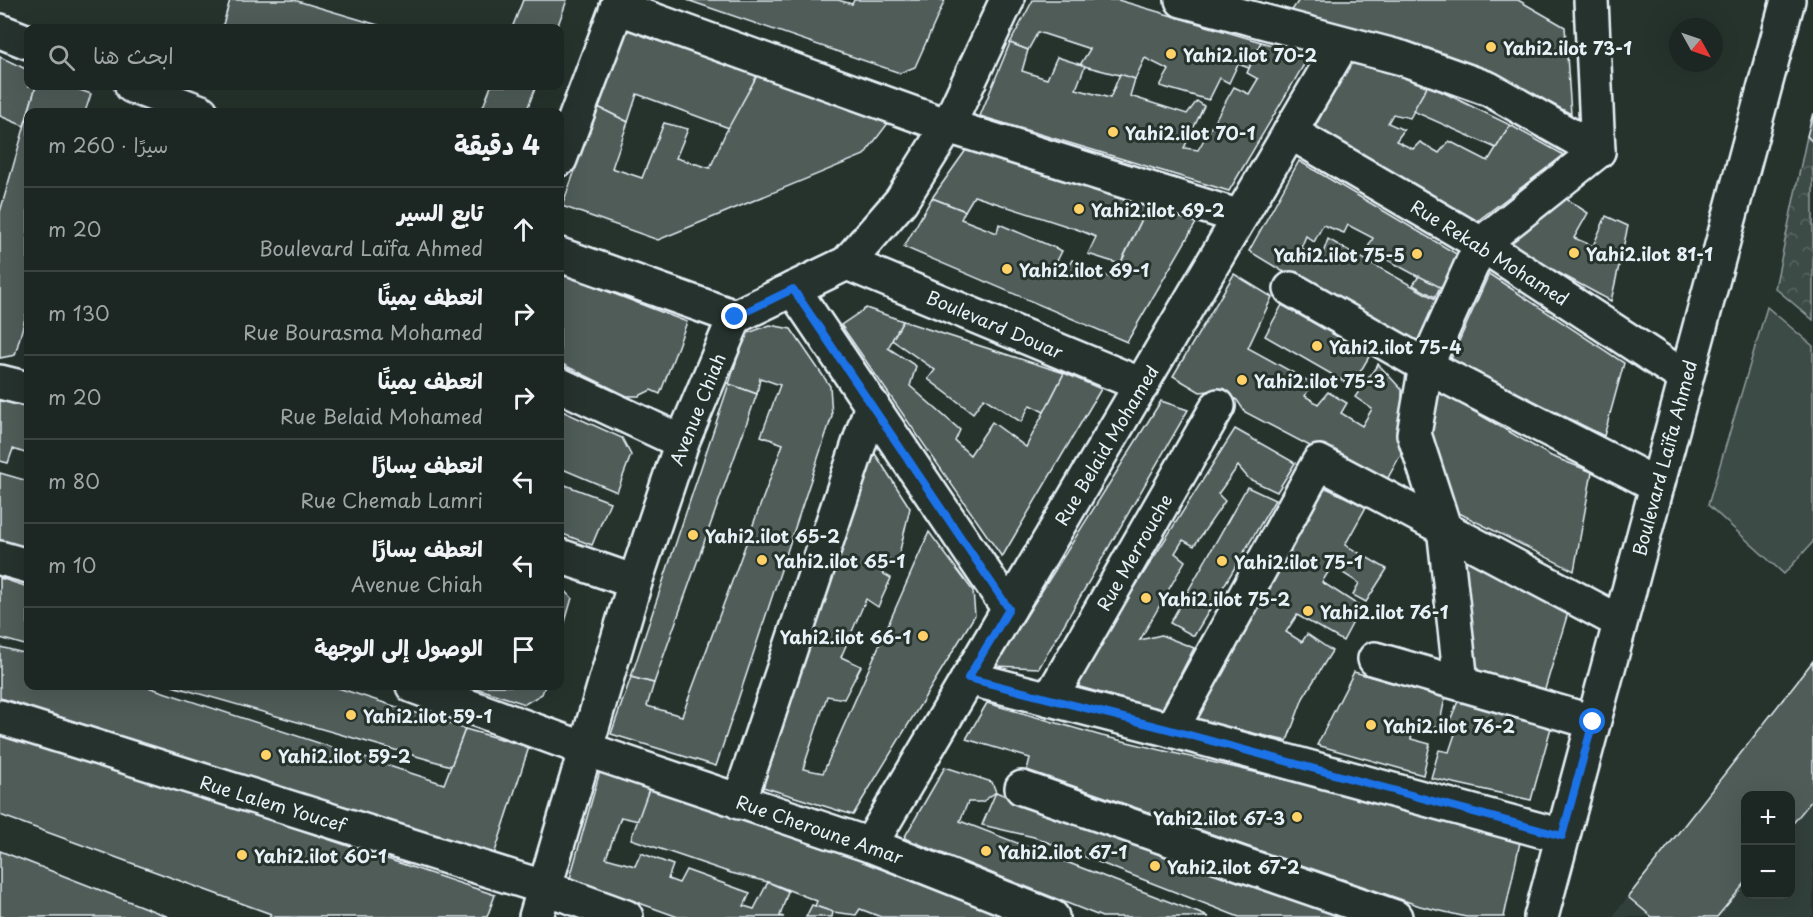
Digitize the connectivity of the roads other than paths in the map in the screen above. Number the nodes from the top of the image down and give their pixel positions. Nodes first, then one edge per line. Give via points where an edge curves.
1 (1007, 0) edge
2 (1182, 0) edge
3 (1591, 0) edge
4 (1788, 0) edge
5 (618, 4) edge
6 (1273, 12) edge
7 (0, 31) edge
8 (24, 40) edge
9 (1342, 44) junction
10 (131, 90) edge
11 (143, 90) edge
12 (125, 108) edge
13 (190, 108) edge
14 (948, 126) junction
15 (1290, 132) junction
16 (564, 148) edge
17 (1598, 151) junction
18 (1240, 217) junction
19 (1481, 244) junction
20 (564, 256) edge
21 (847, 263) junction
22 (793, 289) junction
23 (1291, 289) dead end
24 (735, 317) junction
25 (1426, 366) junction
26 (1686, 378) junction
27 (0, 382) edge
28 (1142, 385) junction
29 (564, 387) edge
30 (24, 388) edge
31 (873, 405) junction
32 (1218, 406) dead end
33 (682, 442) junction
34 (1657, 485) junction
35 (1444, 527) junction
36 (564, 557) edge
37 (0, 558) edge
38 (24, 565) edge
39 (635, 582) junction
40 (1009, 609) junction
41 (1620, 622) junction
42 (1375, 659) dead end
43 (968, 678) junction
44 (1461, 683) junction
45 (425, 690) edge
46 (1050, 699) junction
47 (0, 717) edge
48 (1593, 722) junction
49 (1171, 730) junction
50 (585, 748) junction
51 (1022, 788) dead end
52 (739, 802) junction
53 (1562, 836) junction
54 (870, 845) junction
55 (541, 902) edge
56 (626, 917) edge
57 (1052, 917) edge
58 (1395, 917) edge
59 (1541, 917) edge

1 - 14 street
2 - 6 street
3 - 17 street
4 - 26 street, Boulevard Laïfa Ahmed
5 - 14 street
5 - 16 street
6 - 9 street
7 - 8 street
9 - 15 street, Rue Belaid Mohamed
9 - 17 street via 1402,58 1489,89
10 - 12 street
11 - 13 street
14 - 18 street
14 - 21 street via 901,201
15 - 18 street, Rue Belaid Mohamed
15 - 19 street, Rue Rekab Mohamed
17 - 19 street
18 - 28 street, Rue Belaid Mohamed
19 - 25 street
19 - 26 street, Rue Rekab Mohamed
20 - 24 street
21 - 22 street
21 - 28 street, Boulevard Douar
22 - 24 street
22 - 31 street
23 - 25 street
24 - 33 street, Avenue Chiah
25 - 34 street
25 - 35 street via 1414,434
26 - 34 street, Boulevard Laïfa Ahmed
27 - 30 street
28 - 40 street, Rue Belaid Mohamed
29 - 33 street
31 - 40 street
31 - 52 street
32 - 46 street, Rue Merrouche
33 - 39 street, Avenue Chiah
34 - 41 street, Boulevard Laïfa Ahmed
35 - 41 street
35 - 44 street
35 - 49 street via 1319,462
36 - 39 street
37 - 38 street
39 - 50 street, Avenue Chiah
40 - 43 street, Rue Belaid Mohamed
41 - 48 street, Boulevard Laïfa Ahmed
42 - 44 street
43 - 46 street
43 - 54 street, Rue Belaid Mohamed
44 - 48 street
45 - 50 street, Rue Cheroune Amar
46 - 49 street
47 - 55 street, Rue Lalem Youcef
48 - 53 street, Boulevard Laïfa Ahmed
49 - 53 street
50 - 52 street, Rue Cheroune Amar
50 - 55 street, Avenue Chiah
51 - 58 street
52 - 54 street, Rue Cheroune Amar
53 - 59 street, Boulevard Laïfa Ahmed
54 - 57 street, Rue Cheroune Amar
55 - 56 street, Rue Lalem Youcef

